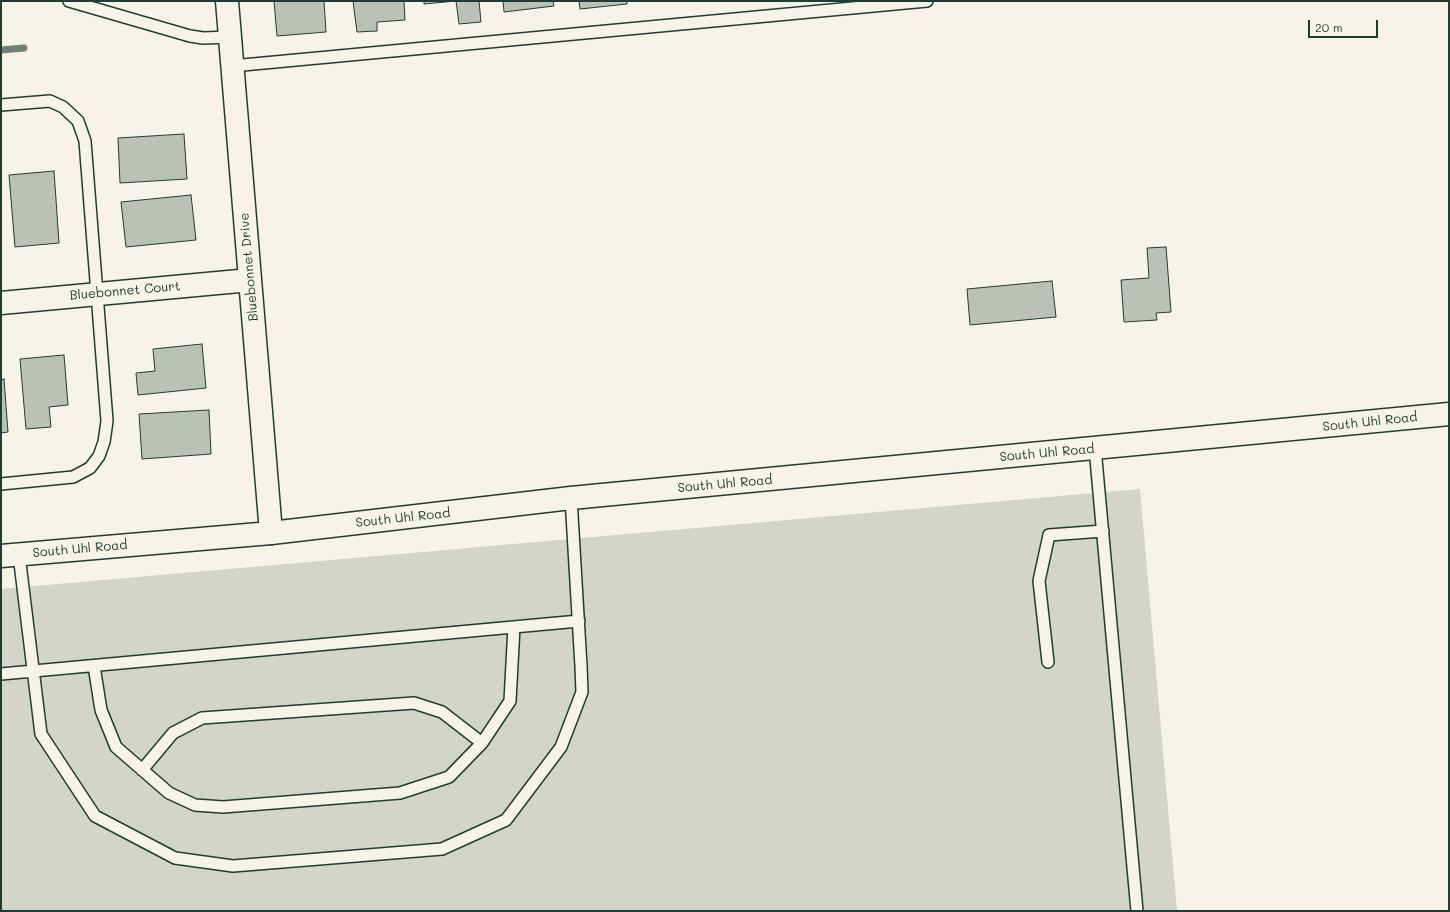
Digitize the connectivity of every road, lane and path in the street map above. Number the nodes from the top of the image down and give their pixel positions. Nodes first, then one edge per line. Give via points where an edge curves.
1 (69, 1) edge
2 (227, 1) edge
3 (927, 1) edge
4 (230, 37) junction
5 (232, 66) junction
6 (1, 105) edge
7 (250, 280) junction
8 (97, 294) junction
9 (1, 303) edge
10 (1449, 414) edge
11 (1095, 448) junction
12 (1, 484) edge
13 (571, 498) junction
14 (1103, 531) junction
15 (271, 533) junction
16 (10, 555) edge
17 (579, 621) junction
18 (514, 627) junction
19 (1048, 662) dead end
20 (94, 666) junction
21 (34, 672) junction
22 (1, 674) edge
23 (482, 743) junction
24 (142, 770) junction
25 (1138, 911) edge

1 - 4 lane via 190,36
2 - 4 main road, Bluebonnet Drive
3 - 5 lane
4 - 5 main road, Bluebonnet Drive
5 - 7 main road, Bluebonnet Drive
6 - 8 lane via 50,100 63,107 78,121 85,141
7 - 8 main road, Bluebonnet Court
7 - 15 main road, Bluebonnet Drive
8 - 9 main road, Bluebonnet Court
8 - 12 lane via 107,421 100,456 90,468 73,477
10 - 11 main road, South Uhl Road
11 - 13 main road, South Uhl Road
11 - 14 lane
13 - 15 main road, South Uhl Road
13 - 17 lane
14 - 19 lane via 1049,535 1038,581
14 - 25 lane
15 - 16 main road, South Uhl Road
16 - 21 lane
17 - 18 lane
17 - 21 lane via 582,692 561,747 506,820 442,849 233,866 175,858 95,816 41,734
18 - 20 lane
18 - 23 lane via 510,701
20 - 21 lane
20 - 24 lane via 101,710 116,748
21 - 22 lane
23 - 24 lane via 449,777 400,792 223,807 195,806 169,793
23 - 24 lane via 442,712 414,703 202,718 173,733

